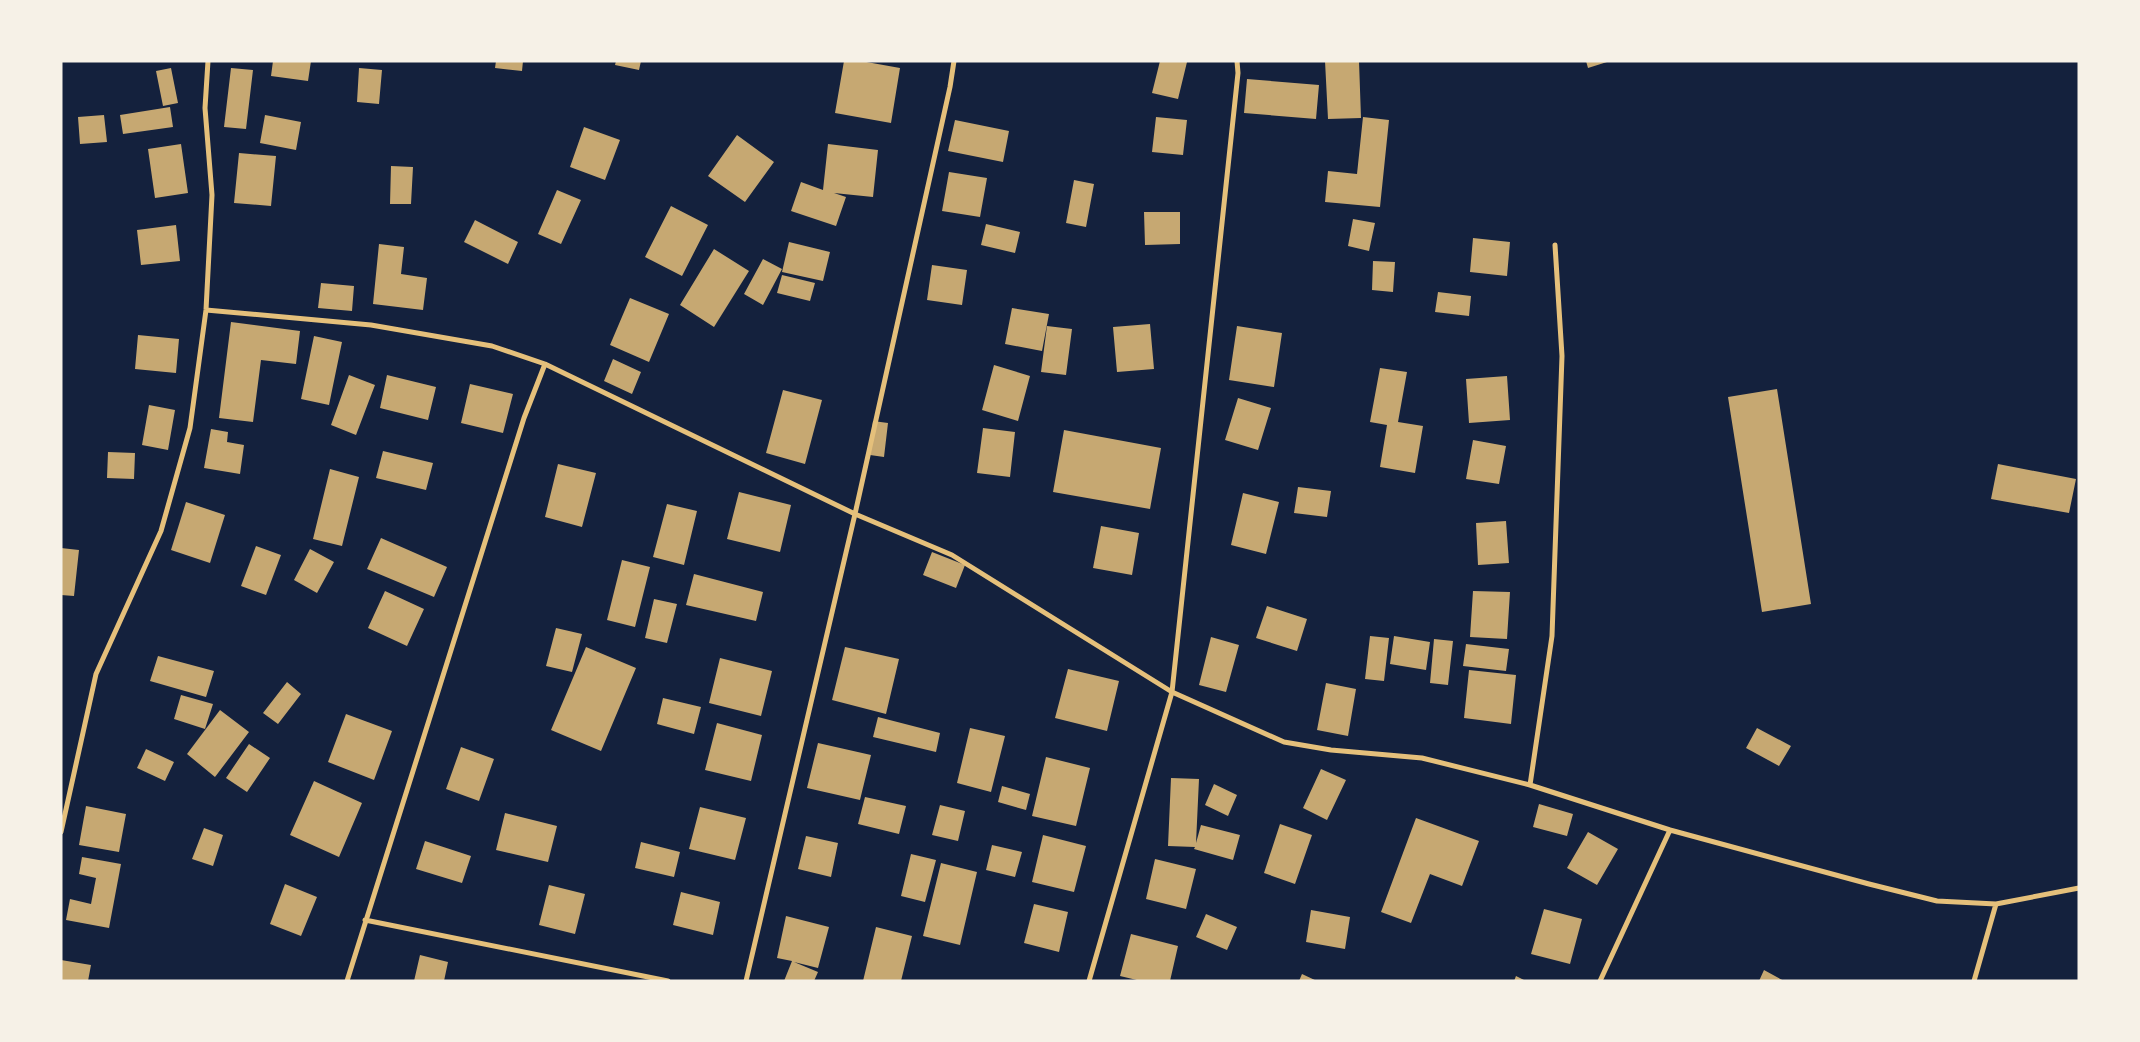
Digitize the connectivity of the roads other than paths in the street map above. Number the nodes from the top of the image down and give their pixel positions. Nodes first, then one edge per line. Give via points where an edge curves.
1 (208, 61) edge
2 (954, 61) edge
3 (1237, 61) edge
4 (1555, 245) dead end
5 (206, 310) junction
6 (544, 364) junction
7 (855, 514) junction
8 (1172, 692) junction
9 (1530, 785) junction
10 (1670, 830) junction
11 (61, 832) edge
12 (2079, 888) edge
13 (1996, 904) junction
14 (365, 920) junction
15 (347, 981) edge
16 (668, 981) edge
17 (746, 981) edge
18 (1089, 981) edge
19 (1600, 981) edge
20 (1974, 981) edge

1 - 5 street via 205,108 212,195
2 - 7 street
3 - 8 street
4 - 9 street via 1562,356 1552,636
5 - 6 street via 371,325 492,346
5 - 11 street via 190,428 161,531 96,674
6 - 7 street
6 - 14 street
7 - 8 street via 952,555
7 - 17 street
8 - 9 street via 1284,742 1331,750 1422,758
8 - 18 street
9 - 10 street
10 - 13 street via 1937,900
10 - 19 street
12 - 13 street
13 - 20 street
14 - 15 street
14 - 16 street

